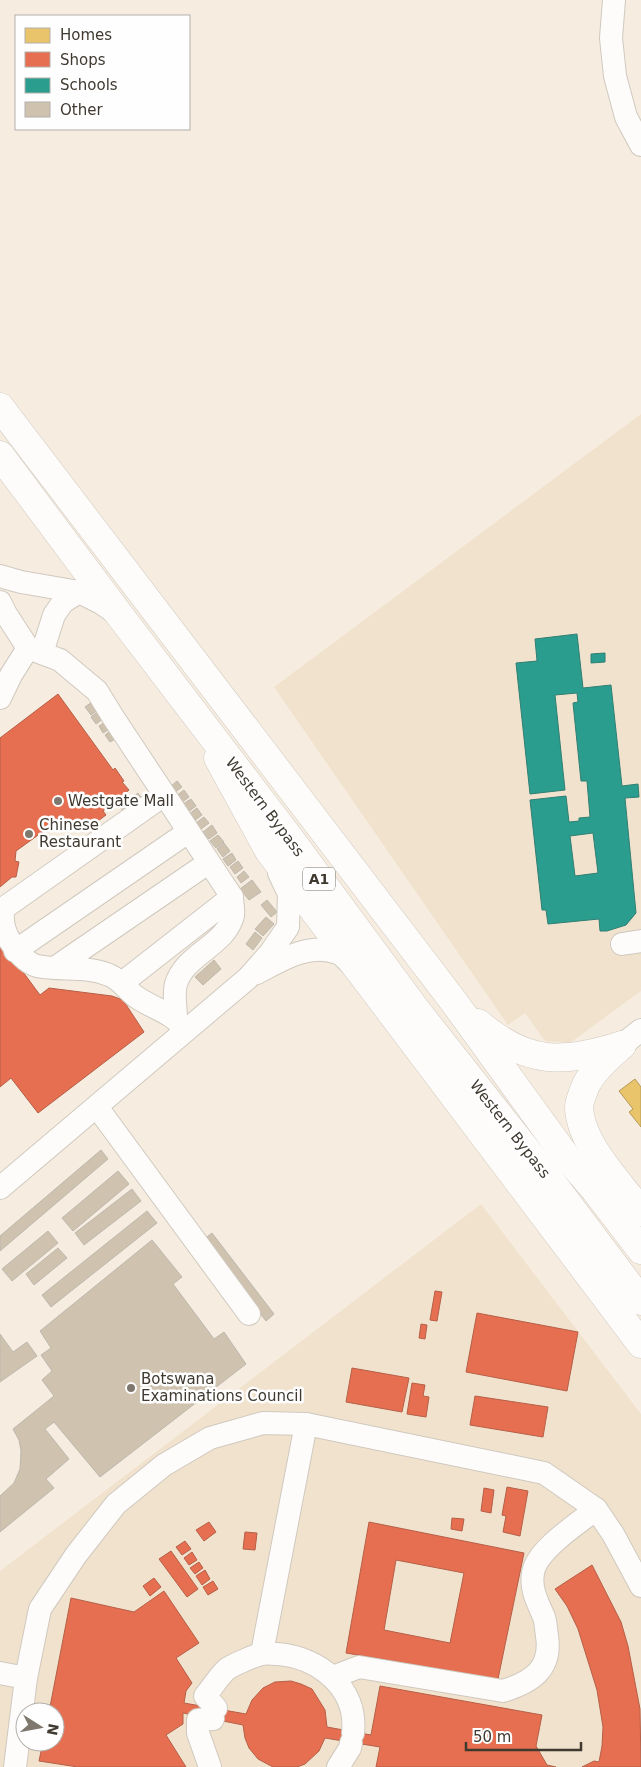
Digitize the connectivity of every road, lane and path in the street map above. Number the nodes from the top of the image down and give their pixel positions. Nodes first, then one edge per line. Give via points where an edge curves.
1 (614, 0) edge
2 (641, 145) edge
3 (0, 407) edge
4 (0, 455) edge
5 (0, 576) edge
6 (79, 592) junction
7 (0, 602) edge
8 (121, 617) junction
9 (35, 651) junction
10 (0, 698) edge
11 (194, 713) junction
12 (164, 795) junction
13 (188, 832) junction
14 (269, 851) junction
15 (208, 863) junction
16 (232, 897) junction
17 (15, 951) junction
18 (56, 967) junction
19 (361, 973) junction
20 (248, 978) junction
21 (122, 983) junction
22 (454, 1002) junction
23 (181, 1025) junction
24 (632, 1038) edge
25 (97, 1107) junction
26 (0, 1188) edge
27 (595, 1190) junction
28 (641, 1212) edge
29 (641, 1236) edge
30 (641, 1250) edge
31 (641, 1300) edge
32 (249, 1314) dead end
33 (641, 1344) edge
34 (306, 1424) junction
35 (596, 1509) junction
36 (641, 1586) edge
37 (262, 1654) junction
38 (0, 1673) edge
39 (333, 1677) junction
40 (26, 1678) junction
41 (15, 1767) edge
42 (210, 1767) edge
43 (338, 1767) edge

1 - 2 street via 611,38 615,76 626,117
3 - 22 main road, Western Bypass / A1
4 - 8 main road, Western Bypass / A1
5 - 6 street
6 - 8 street
6 - 9 street via 63,602
7 - 9 street
8 - 11 main road, Western Bypass / A1
9 - 10 street via 11,675
9 - 12 street via 60,660 98,690
11 - 14 main road
11 - 31 main road, Western Bypass / A1 via 417,1011
12 - 13 street
12 - 17 street via 4,908 2,917
13 - 15 street
13 - 17 street
14 - 19 main road
14 - 20 street via 289,894 288,927
15 - 16 street
15 - 18 street
16 - 21 street
16 - 23 street via 233,915 227,930 188,962 177,981 174,989
17 - 18 street via 36,966
18 - 21 street via 90,970 110,975
19 - 20 street via 339,954 317,948 299,953
19 - 33 main road
20 - 23 street
21 - 23 street via 135,996
22 - 24 main road via 487,1030 536,1056 590,1055
22 - 27 main road, Western Bypass / A1 via 565,1155
23 - 25 street
24 - 28 main road via 602,1064 587,1084 579,1106 584,1129 595,1150
25 - 26 street
25 - 32 street
27 - 29 main road
27 - 30 main road, Western Bypass / A1
34 - 35 street via 544,1473
34 - 37 street
34 - 40 street via 263,1424 210,1438 164,1465 116,1504 40,1609
35 - 36 street
35 - 39 street via 544,1550 533,1572 534,1596 545,1619 549,1649 543,1668 523,1685 503,1691 359,1667
37 - 39 street via 292,1655
37 - 42 street via 227,1670 205,1696 214,1713 198,1720 198,1733
38 - 40 street
39 - 43 street via 345,1692 354,1720 350,1748
40 - 41 street

